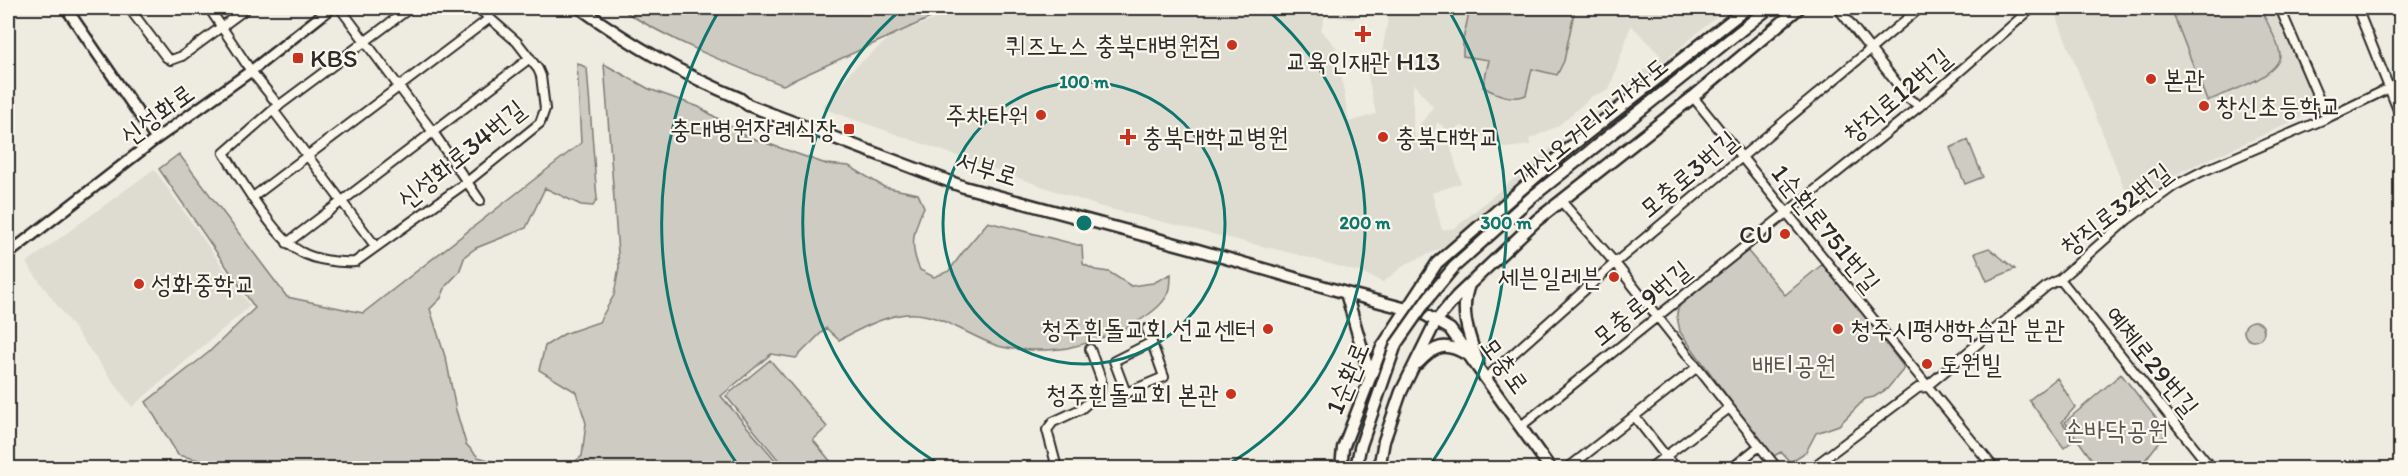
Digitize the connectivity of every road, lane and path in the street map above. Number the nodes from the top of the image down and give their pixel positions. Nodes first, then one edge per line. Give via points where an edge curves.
1 (66, 8) edge
2 (129, 8) edge
3 (209, 8) edge
4 (247, 8) edge
5 (331, 8) edge
6 (340, 8) edge
7 (410, 8) edge
8 (478, 8) edge
9 (580, 8) edge
10 (1747, 8) edge
11 (1768, 8) edge
12 (1799, 8) edge
13 (1838, 8) edge
14 (1920, 8) edge
15 (2032, 8) edge
16 (2280, 8) edge
17 (2357, 8) edge
18 (490, 18) junction
19 (222, 26) junction
20 (365, 42) junction
21 (1870, 48) junction
22 (530, 58) junction
23 (251, 71) junction
24 (2400, 83) edge
25 (399, 87) junction
26 (2390, 88) junction
27 (1693, 97) junction
28 (1920, 106) junction
29 (276, 108) junction
30 (2400, 115) edge
31 (2326, 118) junction
32 (433, 132) junction
33 (156, 139) junction
34 (308, 156) junction
35 (1741, 157) junction
36 (467, 182) junction
37 (253, 197) junction
38 (341, 201) junction
39 (480, 201) dead end
40 (1561, 201) junction
41 (1787, 211) junction
42 (287, 243) junction
43 (376, 247) junction
44 (8, 254) edge
45 (1615, 262) junction
46 (2060, 279) junction
47 (1470, 282) junction
48 (1346, 294) junction
49 (1406, 309) junction
50 (1657, 317) junction
51 (1436, 321) junction
52 (1147, 328) dead end
53 (1152, 342) junction
54 (1090, 349) dead end
55 (1470, 356) junction
56 (1696, 368) junction
57 (1411, 369) junction
58 (1370, 376) junction
59 (1486, 378) junction
60 (1926, 387) junction
61 (1728, 409) junction
62 (1635, 417) junction
63 (1521, 426) junction
64 (1758, 447) junction
65 (1666, 456) junction
66 (1057, 468) edge
67 (1341, 468) edge
68 (1356, 468) edge
69 (1379, 468) edge
70 (1550, 468) edge
71 (1568, 468) edge
72 (1650, 468) edge
73 (1675, 468) edge
74 (1732, 468) edge
75 (1777, 468) edge
76 (1812, 468) edge
77 (1994, 468) edge
78 (2211, 468) edge

1 - 33 street
2 - 19 street via 171,60
3 - 19 street
4 - 19 street
5 - 23 street, 신성화로
6 - 20 street
7 - 20 street
8 - 18 street, 신성화로34번길
9 - 48 main road, 서부로 via 665,64 748,105 964,187
10 - 49 main road, 1순환로 via 1569,148 1437,263
11 - 68 main road, 개신오거리고가차도, bridge via 1532,197 1454,267 1396,344
12 - 27 main road
13 - 21 street
14 - 21 street, 모충로3번길
15 - 28 street, 창직로12번길
16 - 31 street
17 - 26 street
18 - 22 street, 신성화로34번길
18 - 25 street
19 - 23 street
20 - 25 street
20 - 29 street
21 - 28 street via 1909,99
21 - 35 street, 모충로3번길
22 - 32 street
22 - 36 street, 신성화로34번길 via 541,76 544,117
23 - 29 street
23 - 33 street, 신성화로
24 - 26 street, 창직로32번길
25 - 32 street
25 - 34 street
26 - 30 street
26 - 31 street, 창직로32번길
27 - 35 street, 1순환로751번길
27 - 40 main road
28 - 41 street, 창직로12번길
29 - 34 street
29 - 37 street, 신성화로34번길 via 224,153
31 - 46 street, 창직로32번길 via 2174,186 2127,220
32 - 36 street
32 - 38 street
33 - 44 street, 신성화로
34 - 37 street
34 - 38 street
35 - 41 street, 1순환로751번길
35 - 45 street, 모충로3번길
36 - 39 street
36 - 43 street, 신성화로34번길
37 - 42 street, 신성화로34번길
38 - 42 street
38 - 43 street
40 - 45 street
40 - 47 main road
41 - 50 street, 모충로9번길
41 - 60 street, 1순환로751번길
42 - 43 street, 신성화로34번길 via 314,257 348,262 355,262
45 - 50 street
45 - 59 street, 모충로3번길
46 - 60 street, 창직로32번길
46 - 78 street, 예체로29번길
47 - 51 main road
47 - 59 main road via 1465,318
48 - 49 main road, 서부로
48 - 58 main road
49 - 51 main road, 모충로
49 - 58 main road, 1순환로 via 1382,347
50 - 56 street
50 - 63 street, 모충로9번길
51 - 55 main road, 모충로 via 1450,328
51 - 57 main road
52 - 53 street
53 - 53 street via 1164,377 1126,393 1114,361
54 - 66 street via 1101,379 1100,392 1081,409 1053,422 1047,430
55 - 57 main road via 1445,346 1425,355
55 - 59 main road, 모충로
56 - 61 street
56 - 62 street
57 - 69 main road
58 - 67 main road, 1순환로 via 1343,448
59 - 63 main road, 모충로
60 - 76 street, 창직로32번길 via 1918,388
60 - 77 street, 1순환로751번길
61 - 64 street
61 - 65 street
62 - 65 street
62 - 71 street
63 - 70 main road, 모충로
64 - 74 street
64 - 75 street
65 - 72 street
65 - 73 street

